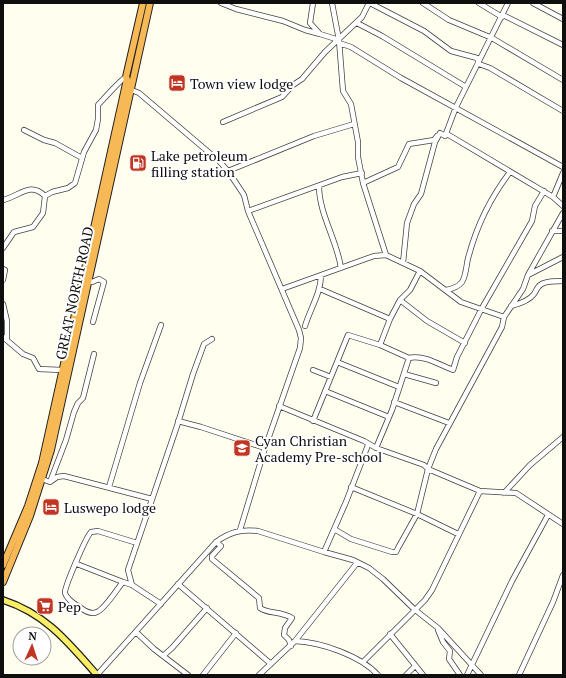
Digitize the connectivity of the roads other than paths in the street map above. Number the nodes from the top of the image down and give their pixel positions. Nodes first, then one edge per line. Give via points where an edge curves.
1 (143, 3) edge
2 (150, 3) edge
3 (221, 3) edge
4 (313, 3) edge
5 (332, 3) edge
6 (370, 3) edge
7 (423, 3) edge
8 (479, 3) edge
9 (508, 3) edge
10 (533, 3) edge
11 (502, 16) junction
12 (563, 19) edge
13 (357, 23) junction
14 (320, 34) junction
15 (492, 38) junction
16 (339, 42) junction
17 (563, 45) edge
18 (479, 64) junction
19 (126, 76) junction
20 (563, 80) edge
21 (466, 87) junction
22 (128, 88) junction
23 (456, 107) junction
24 (563, 112) edge
25 (223, 122) dead end
26 (354, 124) junction
27 (24, 130) dead end
28 (440, 133) junction
29 (445, 136) junction
30 (82, 158) junction
31 (563, 167) edge
32 (228, 171) junction
33 (510, 172) junction
34 (362, 173) junction
35 (563, 173) edge
36 (363, 183) junction
37 (319, 186) junction
38 (544, 191) junction
39 (45, 196) junction
40 (553, 197) junction
41 (3, 200) edge
42 (563, 206) edge
43 (248, 211) junction
44 (563, 213) edge
45 (552, 231) junction
46 (563, 231) edge
47 (3, 248) edge
48 (386, 255) junction
49 (563, 257) edge
50 (403, 263) junction
51 (341, 268) junction
52 (3, 269) edge
53 (420, 271) junction
54 (321, 275) junction
55 (528, 275) junction
56 (3, 280) edge
57 (89, 281) junction
58 (563, 281) edge
59 (282, 289) junction
60 (320, 289) junction
61 (446, 290) junction
62 (400, 300) junction
63 (3, 304) edge
64 (511, 306) junction
65 (482, 308) junction
66 (504, 317) junction
67 (390, 319) junction
68 (93, 322) dead end
69 (161, 325) dead end
70 (305, 326) dead end
71 (5, 338) edge
72 (212, 339) dead end
73 (465, 343) junction
74 (380, 345) junction
75 (94, 354) dead end
76 (409, 358) junction
77 (337, 362) junction
78 (62, 370) junction
79 (313, 370) dead end
80 (404, 374) junction
81 (331, 377) junction
82 (436, 383) dead end
83 (399, 387) junction
84 (325, 391) junction
85 (394, 402) junction
86 (279, 406) junction
87 (389, 417) junction
88 (178, 421) junction
89 (313, 422) junction
90 (449, 423) junction
91 (563, 437) edge
92 (368, 445) junction
93 (265, 448) junction
94 (376, 448) junction
95 (428, 469) junction
96 (42, 479) junction
97 (50, 482) junction
98 (109, 487) junction
99 (351, 487) junction
100 (480, 491) junction
101 (504, 493) junction
102 (152, 499) junction
103 (417, 514) junction
104 (548, 515) junction
105 (563, 524) edge
106 (334, 529) junction
107 (240, 530) junction
108 (458, 534) junction
109 (216, 542) junction
110 (137, 543) junction
111 (324, 552) junction
112 (357, 563) junction
113 (77, 564) junction
114 (3, 565) edge
115 (563, 575) edge
116 (3, 582) edge
117 (123, 582) junction
118 (178, 584) junction
119 (132, 585) junction
120 (3, 600) edge
121 (161, 604) junction
122 (207, 608) junction
123 (414, 609) junction
124 (438, 628) junction
125 (136, 632) junction
126 (236, 633) junction
127 (390, 634) junction
128 (295, 641) junction
129 (291, 646) junction
130 (163, 656) junction
131 (363, 662) junction
132 (271, 664) junction
133 (472, 665) junction
134 (415, 666) junction
135 (97, 675) edge
136 (188, 675) edge
137 (203, 675) edge
138 (259, 675) edge
139 (378, 675) edge
140 (406, 675) edge
141 (423, 675) edge
142 (460, 675) edge
143 (467, 675) edge
144 (481, 675) edge
145 (519, 675) edge

1 - 19 highway, GREAT NORTH ROAD
2 - 22 highway, GREAT NORTH ROAD
3 - 14 street via 283,20
4 - 14 street via 309,20
5 - 16 street
6 - 13 street
6 - 18 street via 424,31 451,51 477,58
7 - 15 street via 449,20
8 - 11 street
9 - 11 street
10 - 12 street
11 - 15 street
11 - 17 street
13 - 16 street
13 - 21 street
14 - 16 street
15 - 18 street
15 - 20 street
16 - 23 street
16 - 25 street via 325,52 302,79 282,97
16 - 26 street via 343,91 351,104
18 - 21 street
18 - 24 street
19 - 22 highway, GREAT NORTH ROAD
19 - 30 street via 98,105 96,130
21 - 23 street
22 - 32 street via 138,93
22 - 57 highway, GREAT NORTH ROAD
22 - 78 highway, GREAT NORTH ROAD
23 - 29 street
23 - 31 street
26 - 32 street via 314,136
26 - 34 street
27 - 30 street
28 - 29 street
28 - 36 street via 434,140 409,144 398,167
28 - 50 street via 435,142 421,194 407,223
29 - 33 street via 447,134
30 - 39 street via 75,183
32 - 43 street via 244,195
33 - 38 street
33 - 61 street via 490,201 468,256 464,278 458,286
34 - 36 street
34 - 37 street
35 - 40 street
36 - 48 street
37 - 43 street
37 - 51 street via 320,202
38 - 40 street
38 - 65 street via 535,206 532,221
39 - 41 street via 32,188
39 - 47 street via 43,213 33,227 14,232
40 - 42 street
43 - 59 street
44 - 45 street
45 - 46 street
45 - 55 street
48 - 50 street
48 - 51 street via 374,256
49 - 55 street
50 - 53 street
51 - 54 street
52 - 56 street
53 - 61 street
53 - 62 street via 410,290
54 - 59 street
54 - 60 street
55 - 64 street via 523,289
57 - 68 street via 99,279 104,282
57 - 96 highway, GREAT NORTH ROAD
58 - 64 street via 544,282 528,300
59 - 86 street via 301,338 300,348
60 - 67 street
60 - 70 street
61 - 65 street via 461,302
62 - 67 street
62 - 73 street via 427,321
63 - 71 street via 7,321
64 - 66 street
65 - 66 street
65 - 73 street
66 - 90 street via 502,327
67 - 74 street
69 - 98 street via 140,383
71 - 78 street via 33,358 39,369
72 - 88 street via 203,347
73 - 76 street via 453,370 423,358
74 - 76 street
74 - 77 street via 348,335
75 - 97 street via 83,398 78,402 74,412
76 - 80 street
77 - 81 street
77 - 83 street
78 - 114 highway, GREAT NORTH ROAD via 38,477
79 - 81 street
80 - 82 street
80 - 83 street
81 - 84 street
83 - 85 street
84 - 87 street
84 - 89 street
85 - 87 street
85 - 90 street
86 - 89 street
86 - 93 street
87 - 94 street
88 - 93 street
88 - 102 street
89 - 92 street via 364,441
90 - 95 street
91 - 101 street via 530,465
92 - 94 street
92 - 99 street
93 - 107 street
94 - 95 street
95 - 100 street
95 - 103 street
96 - 97 street
96 - 116 highway, GREAT NORTH ROAD
97 - 98 street via 64,476
98 - 102 street
99 - 103 street
99 - 106 street
100 - 101 street
100 - 108 street
101 - 104 street via 522,496
102 - 110 street
103 - 106 street via 394,552 351,539
103 - 108 street
104 - 105 street
104 - 133 street via 512,581
106 - 111 street
107 - 109 street
107 - 111 street via 258,531
108 - 123 street via 432,590
109 - 118 street
109 - 129 street via 221,546 212,556 212,560 259,598 260,608 284,613 292,618 285,628 284,635
110 - 113 street via 98,531 91,532
110 - 119 street via 128,570
111 - 112 street
112 - 123 street via 369,568 383,579
112 - 128 street
113 - 117 street
113 - 117 street via 65,592 67,598 88,612 98,612
115 - 145 street
117 - 119 street
118 - 121 street
118 - 122 street
119 - 121 street
120 - 135 main road via 31,611 44,620 59,632
121 - 125 street
122 - 126 street
122 - 130 street
123 - 124 street
123 - 127 street
124 - 133 street
124 - 142 street via 442,642 450,651 449,659
125 - 130 street
125 - 135 street
126 - 132 street
126 - 137 street
127 - 131 street
127 - 134 street
128 - 129 street
128 - 131 street via 325,646
129 - 132 street
130 - 136 street
131 - 139 street
132 - 138 street
133 - 143 street
133 - 144 street
134 - 140 street
134 - 141 street

